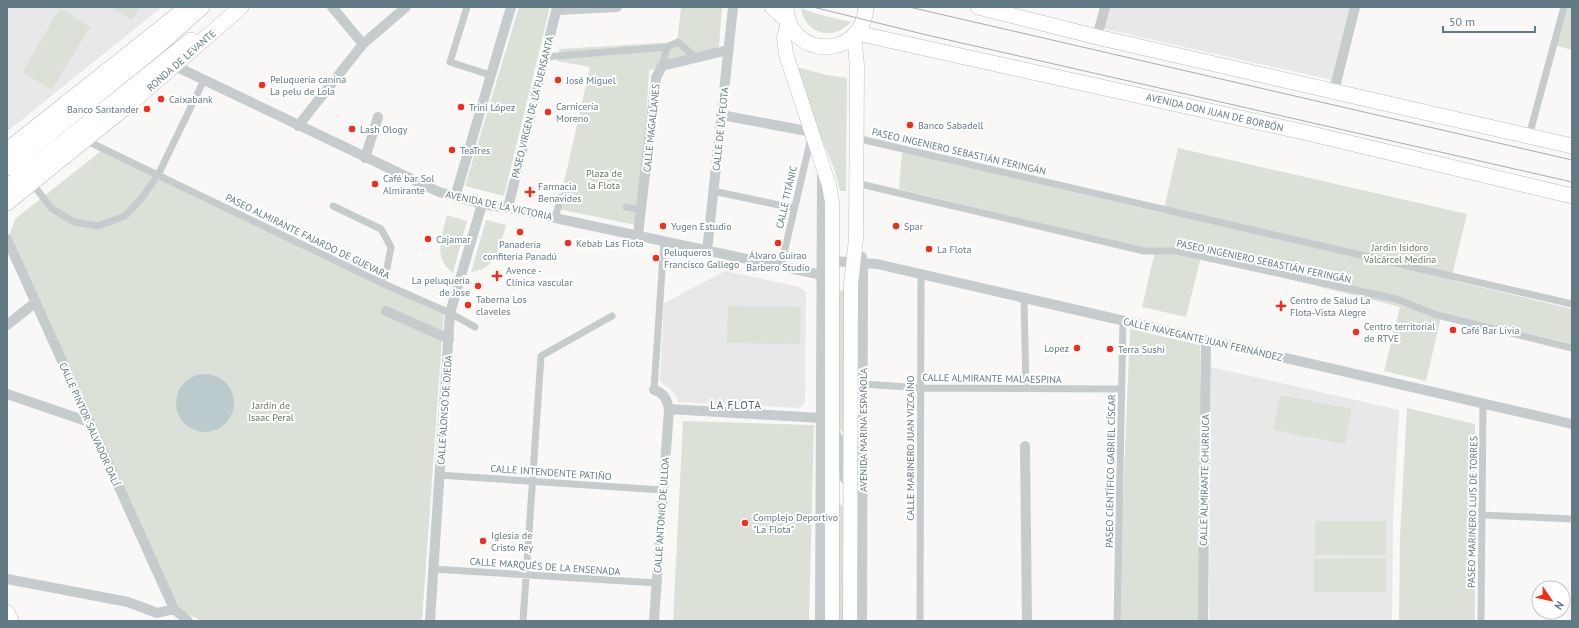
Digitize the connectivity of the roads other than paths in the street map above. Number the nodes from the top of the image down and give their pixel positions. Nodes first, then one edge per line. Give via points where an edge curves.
1 (187, 7) edge
2 (202, 7) edge
3 (234, 7) edge
4 (242, 7) edge
5 (332, 7) edge
6 (406, 7) edge
7 (467, 7) edge
8 (511, 7) edge
9 (617, 7) edge
10 (733, 7) edge
11 (772, 7) edge
12 (866, 7) edge
13 (978, 7) edge
14 (1105, 7) edge
15 (1355, 7) edge
16 (1564, 7) edge
17 (557, 9) edge
18 (787, 14) edge
19 (855, 34) junction
20 (1097, 37) junction
21 (363, 44) junction
22 (667, 47) junction
23 (728, 50) junction
24 (545, 58) junction
25 (694, 58) junction
26 (175, 66) junction
27 (662, 66) junction
28 (490, 74) junction
29 (204, 80) junction
30 (1334, 91) junction
31 (721, 115) junction
32 (378, 117) dead end
33 (298, 126) junction
34 (812, 132) junction
35 (1529, 136) junction
36 (856, 138) junction
37 (85, 140) junction
38 (1572, 146) edge
39 (7, 150) edge
40 (365, 158) junction
41 (822, 165) junction
42 (7, 168) edge
43 (158, 175) junction
44 (32, 183) junction
45 (856, 183) junction
46 (7, 187) edge
47 (713, 191) junction
48 (1572, 196) edge
49 (455, 197) junction
50 (561, 197) dead end
51 (7, 203) edge
52 (482, 204) junction
53 (334, 206) dead end
54 (626, 207) dead end
55 (508, 208) junction
56 (793, 208) junction
57 (641, 210) junction
58 (555, 218) junction
59 (638, 235) junction
60 (7, 239) edge
61 (664, 241) junction
62 (707, 251) junction
63 (833, 261) junction
64 (859, 262) junction
65 (781, 266) junction
66 (921, 274) junction
67 (822, 275) junction
68 (384, 284) junction
69 (1024, 298) junction
70 (36, 302) junction
71 (1572, 304) edge
72 (386, 311) dead end
73 (450, 313) junction
74 (612, 316) dead end
75 (1123, 321) junction
76 (7, 325) edge
77 (476, 327) dead end
78 (449, 339) junction
79 (1206, 340) junction
80 (1572, 348) edge
81 (863, 384) junction
82 (920, 388) junction
83 (1026, 389) junction
84 (1121, 389) junction
85 (654, 390) joint
86 (7, 394) edge
87 (1483, 404) junction
88 (669, 409) junction
89 (821, 418) junction
90 (89, 422) junction
91 (1572, 424) edge
92 (833, 429) junction
93 (1025, 446) dead end
94 (439, 475) junction
95 (532, 480) junction
96 (662, 490) junction
97 (850, 511) junction
98 (1482, 515) junction
99 (1572, 519) edge
100 (433, 569) junction
101 (526, 576) junction
102 (7, 578) edge
103 (657, 583) junction
104 (174, 609) junction
105 (7, 612) edge
106 (156, 617) edge
107 (11, 621) edge
108 (188, 621) edge
109 (430, 621) edge
110 (523, 621) edge
111 (654, 621) edge
112 (820, 621) edge
113 (832, 621) edge
114 (850, 621) edge
115 (862, 621) edge
116 (920, 621) edge
117 (1027, 621) edge
118 (1117, 621) edge
119 (1203, 621) edge
120 (1481, 621) edge

1 - 39 main road
2 - 42 main road via 156,48
3 - 46 main road, RONDA DE LEVANTE
4 - 26 main road, RONDA DE LEVANTE
5 - 21 street
6 - 21 street
7 - 28 street via 450,62
8 - 28 street
9 - 17 street
10 - 23 street, CALLE DE LA FLOTA
11 - 18 main road
12 - 19 main road via 864,20
13 - 20 main road
14 - 20 street
15 - 30 street
16 - 35 street
17 - 24 street, PASEO VIRGEN DE LA FUENSANTA
18 - 19 main road via 797,35 815,46 837,46
18 - 34 main road, AVENIDA MARINA ESPAÑOLA via 784,38 786,54
19 - 36 main road, AVENIDA MARINA ESPAÑOLA
19 - 48 main road, AVENIDA DON JUAN DE BORBÓN via 1308,133
20 - 30 main road
21 - 33 street
22 - 24 street
22 - 25 street via 678,42
22 - 27 street
23 - 25 street
23 - 31 street, CALLE DE LA FLOTA
24 - 55 street, PASEO VIRGEN DE LA FUENSANTA
25 - 27 street
26 - 29 street, AVENIDA DE LA VICTORIA
26 - 37 main road, RONDA DE LEVANTE
27 - 57 street, CALLE MAGALLANES via 656,78
28 - 49 street
29 - 33 street, AVENIDA DE LA VICTORIA
29 - 43 street
30 - 35 main road
31 - 34 street
31 - 47 street, CALLE DE LA FLOTA
32 - 40 street
33 - 40 street, AVENIDA DE LA VICTORIA
34 - 41 main road, AVENIDA MARINA ESPAÑOLA
34 - 56 street, CALLE TITÁNIC
35 - 38 main road
36 - 45 main road, AVENIDA MARINA ESPAÑOLA
36 - 71 street, PASEO INGENIERO SEBASTIÁN FERINGÁN
37 - 43 street, PASEO ALMIRANTE FAJARDO DE GUEVARA
37 - 44 main road, RONDA DE LEVANTE
40 - 49 street, AVENIDA DE LA VICTORIA
41 - 63 main road, AVENIDA MARINA ESPAÑOLA via 832,202
41 - 67 street, AVENIDA MARINA ESPAÑOLA
43 - 44 street via 142,199 125,216 98,226 74,222 51,208
43 - 68 street, PASEO ALMIRANTE FAJARDO DE GUEVARA
44 - 51 main road, RONDA DE LEVANTE
45 - 64 main road, AVENIDA MARINA ESPAÑOLA via 856,239
45 - 80 street, PASEO INGENIERO SEBASTIÁN FERINGÁN via 1144,251 1178,251 1396,299 1437,315
47 - 56 street
47 - 62 street, CALLE DE LA FLOTA
49 - 52 street, AVENIDA DE LA VICTORIA
50 - 58 street
52 - 55 street, AVENIDA DE LA VICTORIA
52 - 73 street, CALLE ALONSO DE OJEDA
53 - 68 street via 381,229 391,248
54 - 57 street
55 - 58 street, AVENIDA DE LA VICTORIA
56 - 65 street, CALLE TITÁNIC
57 - 59 street, CALLE MAGALLANES
58 - 59 street, AVENIDA DE LA VICTORIA
59 - 61 street, AVENIDA DE LA VICTORIA
60 - 70 street, CALLE PINTOR SALVADOR DALÍ
61 - 62 street, AVENIDA DE LA VICTORIA
61 - 85 street
62 - 65 street, AVENIDA DE LA VICTORIA
63 - 64 street, CALLE NAVEGANTE JUAN FERNÁNDEZ
63 - 92 main road, AVENIDA MARINA ESPAÑOLA
64 - 66 street, CALLE NAVEGANTE JUAN FERNÁNDEZ
64 - 81 street, AVENIDA MARINA ESPAÑOLA
64 - 97 main road, AVENIDA MARINA ESPAÑOLA via 851,284
65 - 67 street, AVENIDA DE LA VICTORIA
66 - 69 street, CALLE NAVEGANTE JUAN FERNÁNDEZ
66 - 82 street, CALLE MARINERO JUAN VIZCAÍNO
67 - 89 street, AVENIDA MARINA ESPAÑOLA
68 - 73 street, PASEO ALMIRANTE FAJARDO DE GUEVARA
69 - 75 street, CALLE NAVEGANTE JUAN FERNÁNDEZ
69 - 83 street
70 - 76 street
70 - 90 street, CALLE PINTOR SALVADOR DALÍ
72 - 78 street
73 - 77 street, PASEO ALMIRANTE FAJARDO DE GUEVARA
73 - 78 street, CALLE ALONSO DE OJEDA
74 - 95 street via 541,356
75 - 79 street, CALLE NAVEGANTE JUAN FERNÁNDEZ
75 - 84 street, PASEO CIENTÍFICO GABRIEL CÍSCAR
78 - 94 street, CALLE ALONSO DE OJEDA
79 - 87 street, CALLE NAVEGANTE JUAN FERNÁNDEZ
79 - 119 street, CALLE ALMIRANTE CHURRUCA
81 - 82 street, CALLE ALMIRANTE MALAESPINA
81 - 115 street, AVENIDA MARINA ESPAÑOLA
82 - 83 street, CALLE ALMIRANTE MALAESPINA
82 - 116 street, CALLE MARINERO JUAN VIZCAÍNO
83 - 84 street, CALLE ALMIRANTE MALAESPINA
84 - 118 street, PASEO CIENTÍFICO GABRIEL CÍSCAR
85 - 88 street via 662,394
86 - 90 street
87 - 91 street, CALLE NAVEGANTE JUAN FERNÁNDEZ
87 - 98 street, PASEO MARINERO LUIS DE TORRES
88 - 89 street
88 - 96 street, CALLE ANTONIO DE ULLOA
89 - 92 street, AVENIDA MARINA ESPAÑOLA
89 - 112 street, AVENIDA MARINA ESPAÑOLA
90 - 104 street, CALLE PINTOR SALVADOR DALÍ
92 - 97 street, AVENIDA MARINA ESPAÑOLA via 842,446
92 - 113 main road, AVENIDA MARINA ESPAÑOLA
93 - 117 street
94 - 95 street, CALLE INTENDENTE PATIÑO
94 - 100 street, CALLE ALONSO DE OJEDA
95 - 96 street, CALLE INTENDENTE PATIÑO
95 - 101 street
96 - 103 street, CALLE ANTONIO DE ULLOA
97 - 114 main road, AVENIDA MARINA ESPAÑOLA
98 - 99 street
98 - 120 street, PASEO MARINERO LUIS DE TORRES
100 - 101 street, CALLE MARQUÉS DE LA ENSENADA
100 - 109 street, CALLE ALONSO DE OJEDA
101 - 103 street, CALLE MARQUÉS DE LA ENSENADA
101 - 110 street
102 - 106 street via 128,602
103 - 111 street, CALLE ANTONIO DE ULLOA
104 - 106 street
104 - 108 street
105 - 107 main road

